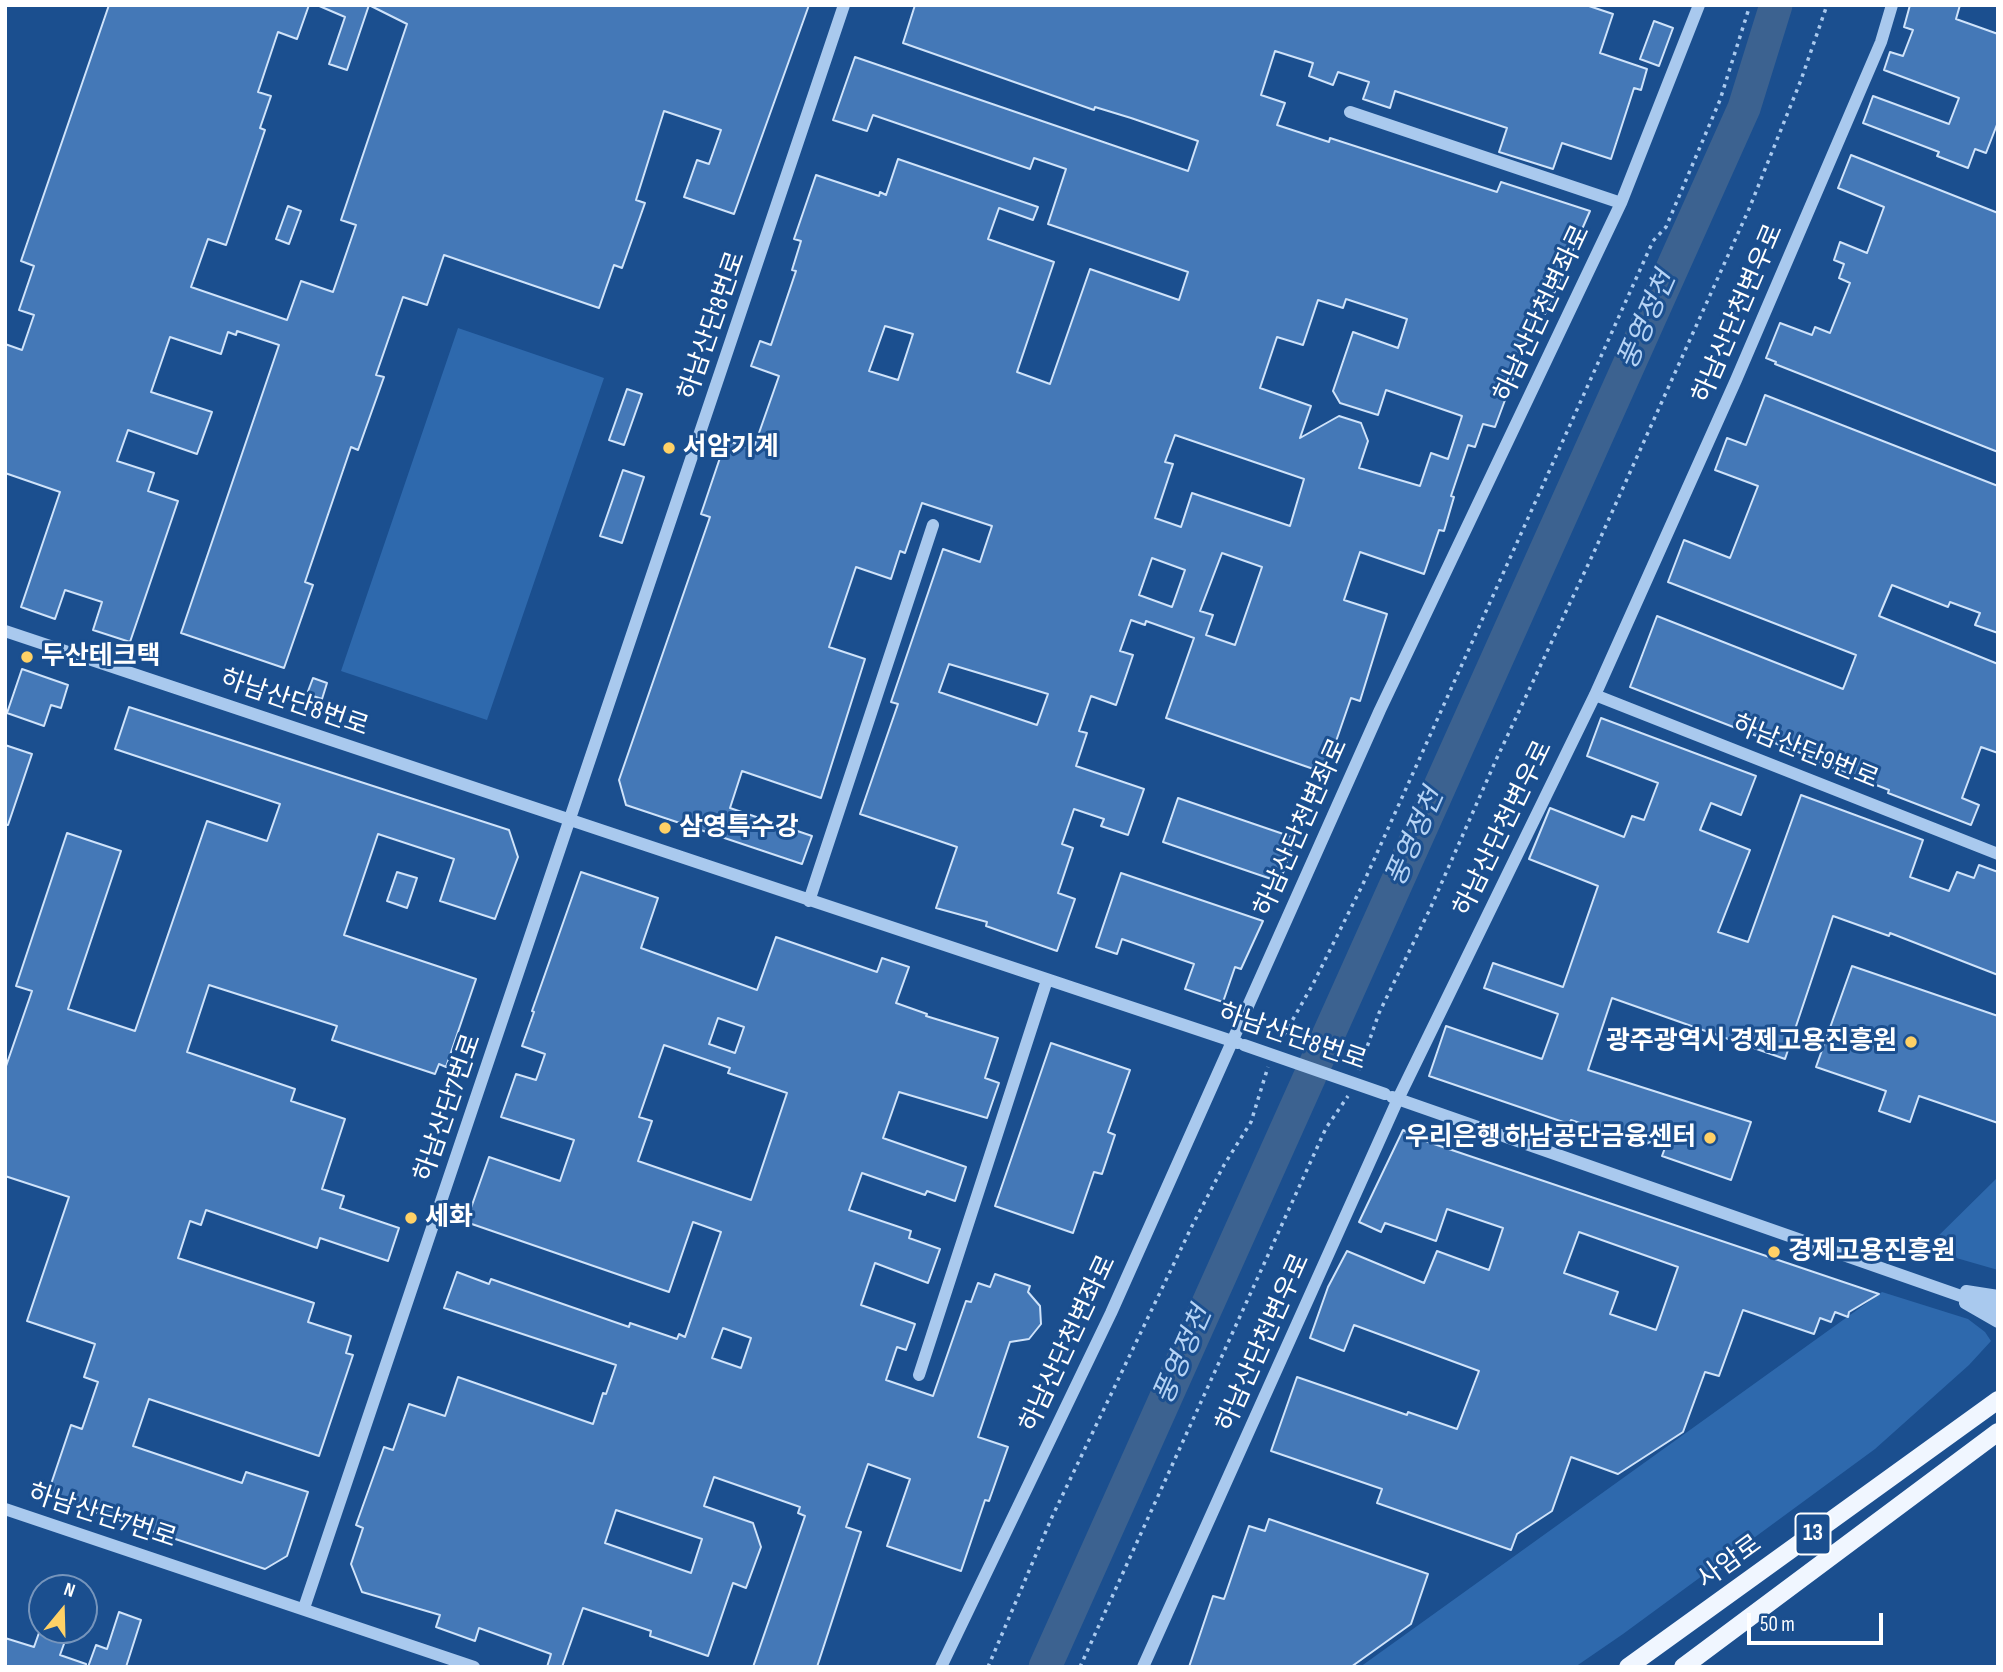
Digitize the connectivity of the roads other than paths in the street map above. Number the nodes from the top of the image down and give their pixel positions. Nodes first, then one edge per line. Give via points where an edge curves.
1 (844, 5) edge
2 (1699, 5) edge
3 (1892, 5) edge
4 (1350, 112) dead end
5 (1621, 203) junction
6 (933, 525) dead end
7 (5, 631) edge
8 (1595, 695) junction
9 (569, 820) junction
10 (1998, 854) edge
11 (809, 901) junction
12 (1047, 980) junction
13 (1230, 1040) junction
14 (1398, 1099) junction
15 (1938, 1288) junction
16 (1998, 1296) edge
17 (1998, 1309) edge
18 (1998, 1322) edge
19 (919, 1375) dead end
20 (1997, 1399) edge
21 (1998, 1432) edge
22 (5, 1509) edge
23 (304, 1608) junction
24 (474, 1667) edge
25 (941, 1667) edge
26 (1143, 1667) edge
27 (1628, 1667) edge
28 (1683, 1667) edge

1 - 9 street, 하남산단8번로
2 - 5 street, 하남산단천변좌로
3 - 8 street, 하남산단천변우로 via 1881,42 1795,242
4 - 5 street
5 - 13 street, 하남산단천변좌로
6 - 11 street
7 - 9 street, 하남산단8번로
8 - 10 street, 하남산단9번로
8 - 14 street, 하남산단천변우로
9 - 11 street, 하남산단8번로
9 - 23 street, 하남산단7번로
11 - 12 street, 하남산단8번로
12 - 13 street, 하남산단8번로
12 - 19 street
13 - 14 street, 하남산단8번로, bridge
13 - 25 street, 하남산단천변좌로 via 1111,1313
14 - 15 street, 하남산단8번로
14 - 26 street, 하남산단천변우로
15 - 16 street
15 - 17 street, 하남산단8번로
15 - 18 street
20 - 27 main road, 사암로 / 13
21 - 28 main road, 13
22 - 23 street, 하남산단7번로
23 - 24 street, 하남산단7번로

